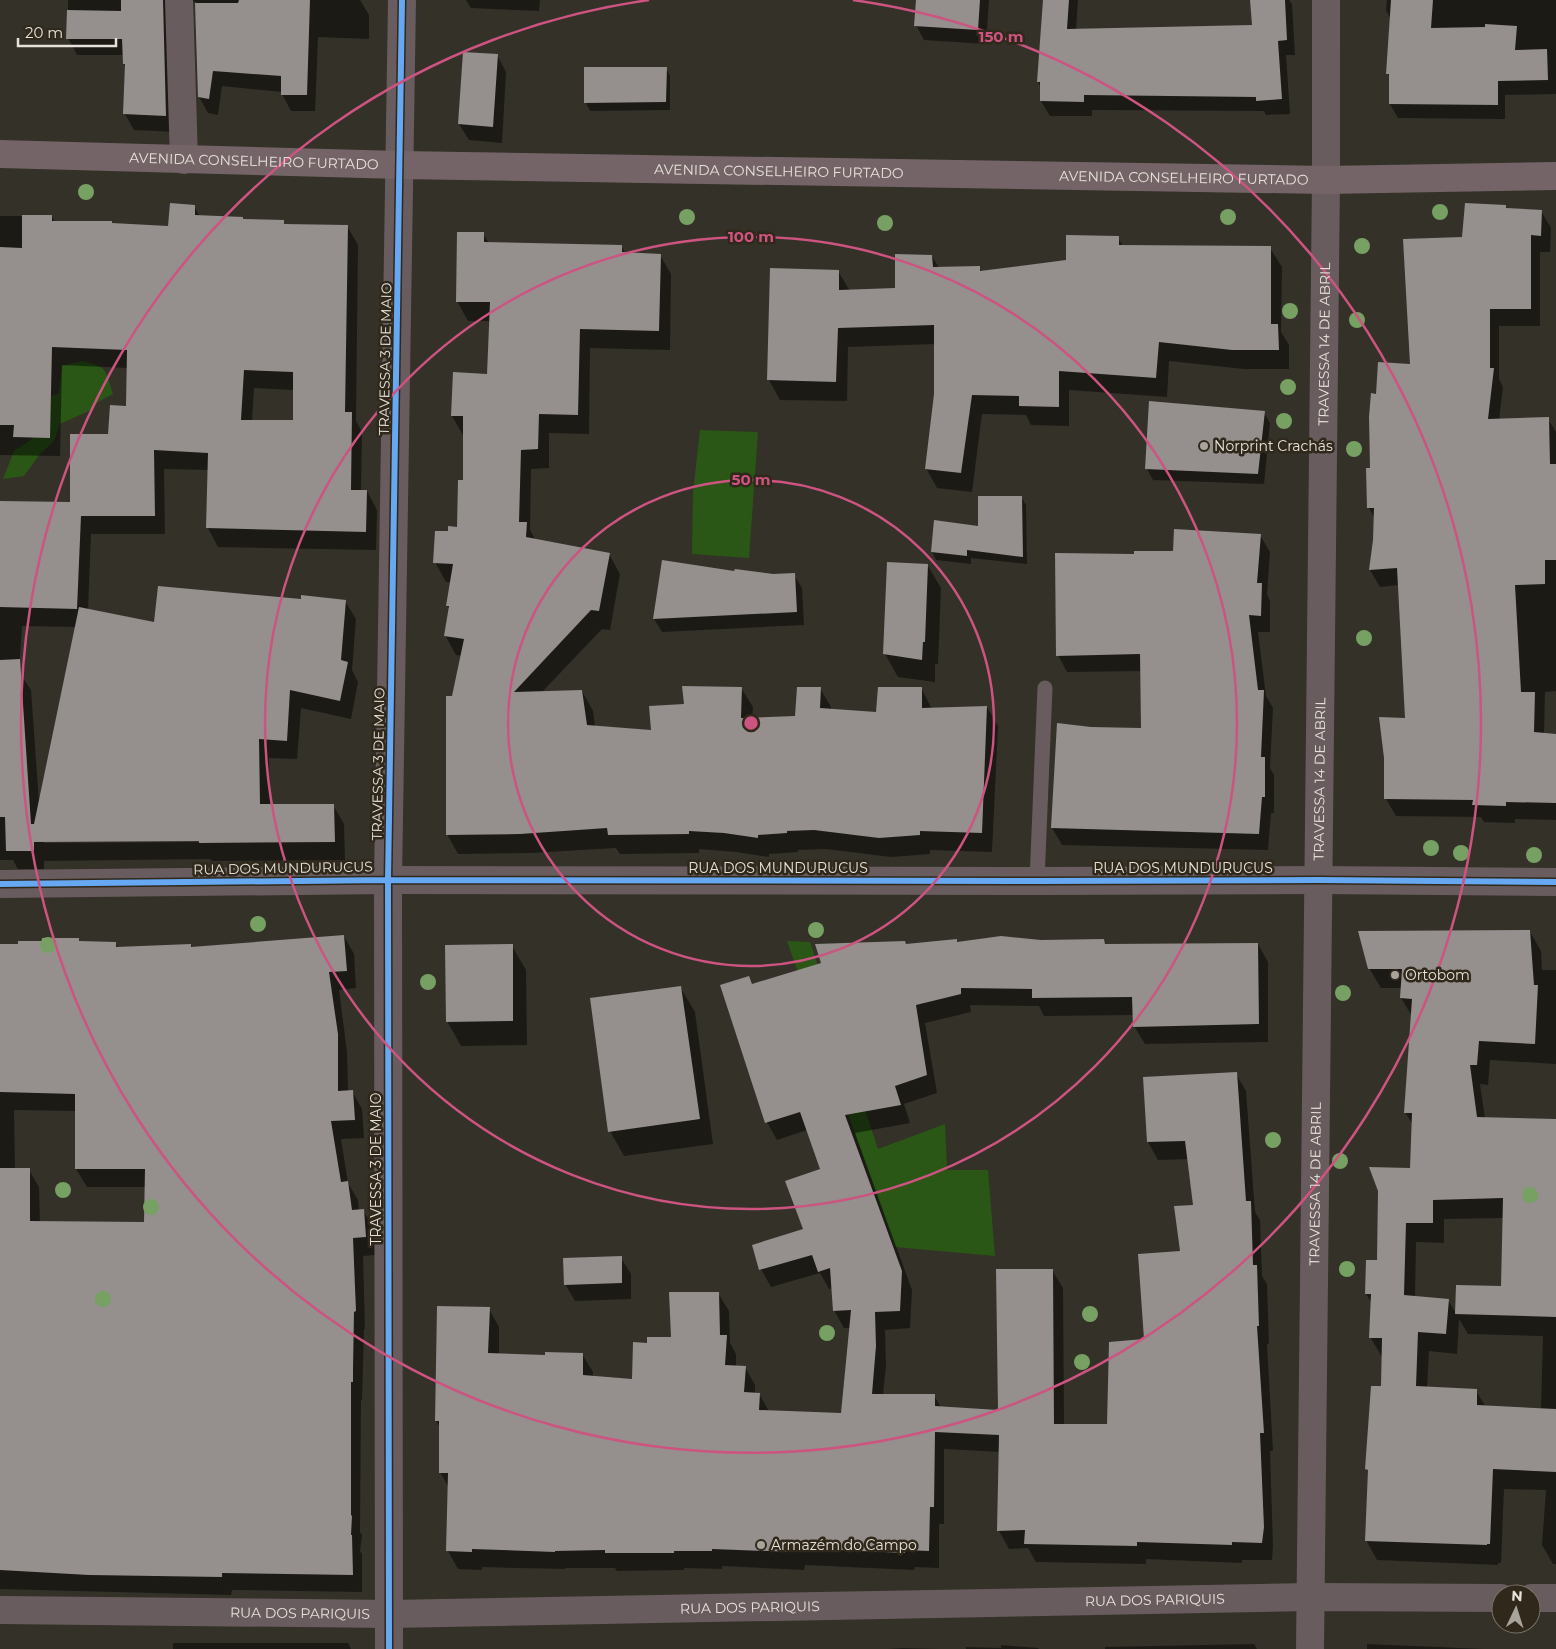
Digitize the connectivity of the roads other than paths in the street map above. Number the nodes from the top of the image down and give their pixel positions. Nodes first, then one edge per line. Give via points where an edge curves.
1 (179, 0) edge
2 (402, 0) edge
3 (1326, 0) edge
4 (0, 154) edge
5 (184, 160) junction
6 (400, 165) junction
7 (1556, 176) edge
8 (1326, 180) junction
9 (1045, 688) dead end
10 (388, 880) junction
11 (1318, 880) junction
12 (1037, 881) junction
13 (1556, 882) edge
14 (0, 884) edge
15 (1310, 1597) junction
16 (1491, 1598) edge
17 (1541, 1598) edge
18 (1556, 1598) edge
19 (0, 1610) edge
20 (390, 1614) junction
21 (389, 1649) edge
22 (1310, 1649) edge

1 - 5 street
2 - 6 street, TRAVESSA 3 DE MAIO
3 - 8 street, TRAVESSA 14 DE ABRIL
4 - 5 main road, AVENIDA CONSELHEIRO FURTADO
5 - 6 main road, AVENIDA CONSELHEIRO FURTADO
6 - 8 main road, AVENIDA CONSELHEIRO FURTADO
6 - 10 street, TRAVESSA 3 DE MAIO
7 - 8 main road, AVENIDA CONSELHEIRO FURTADO
8 - 11 street, TRAVESSA 14 DE ABRIL
9 - 12 lane
10 - 12 street, RUA DOS MUNDURUCUS
10 - 14 street, RUA DOS MUNDURUCUS
10 - 20 street, TRAVESSA 3 DE MAIO
11 - 12 street, RUA DOS MUNDURUCUS
11 - 13 street, RUA DOS MUNDURUCUS
11 - 15 street, TRAVESSA 14 DE ABRIL
15 - 16 street, RUA DOS PARIQUIS
15 - 20 street, RUA DOS PARIQUIS
15 - 22 street, TRAVESSA 14 DE ABRIL
17 - 18 street
19 - 20 street, RUA DOS PARIQUIS
20 - 21 street, TRAVESSA 3 DE MAIO

